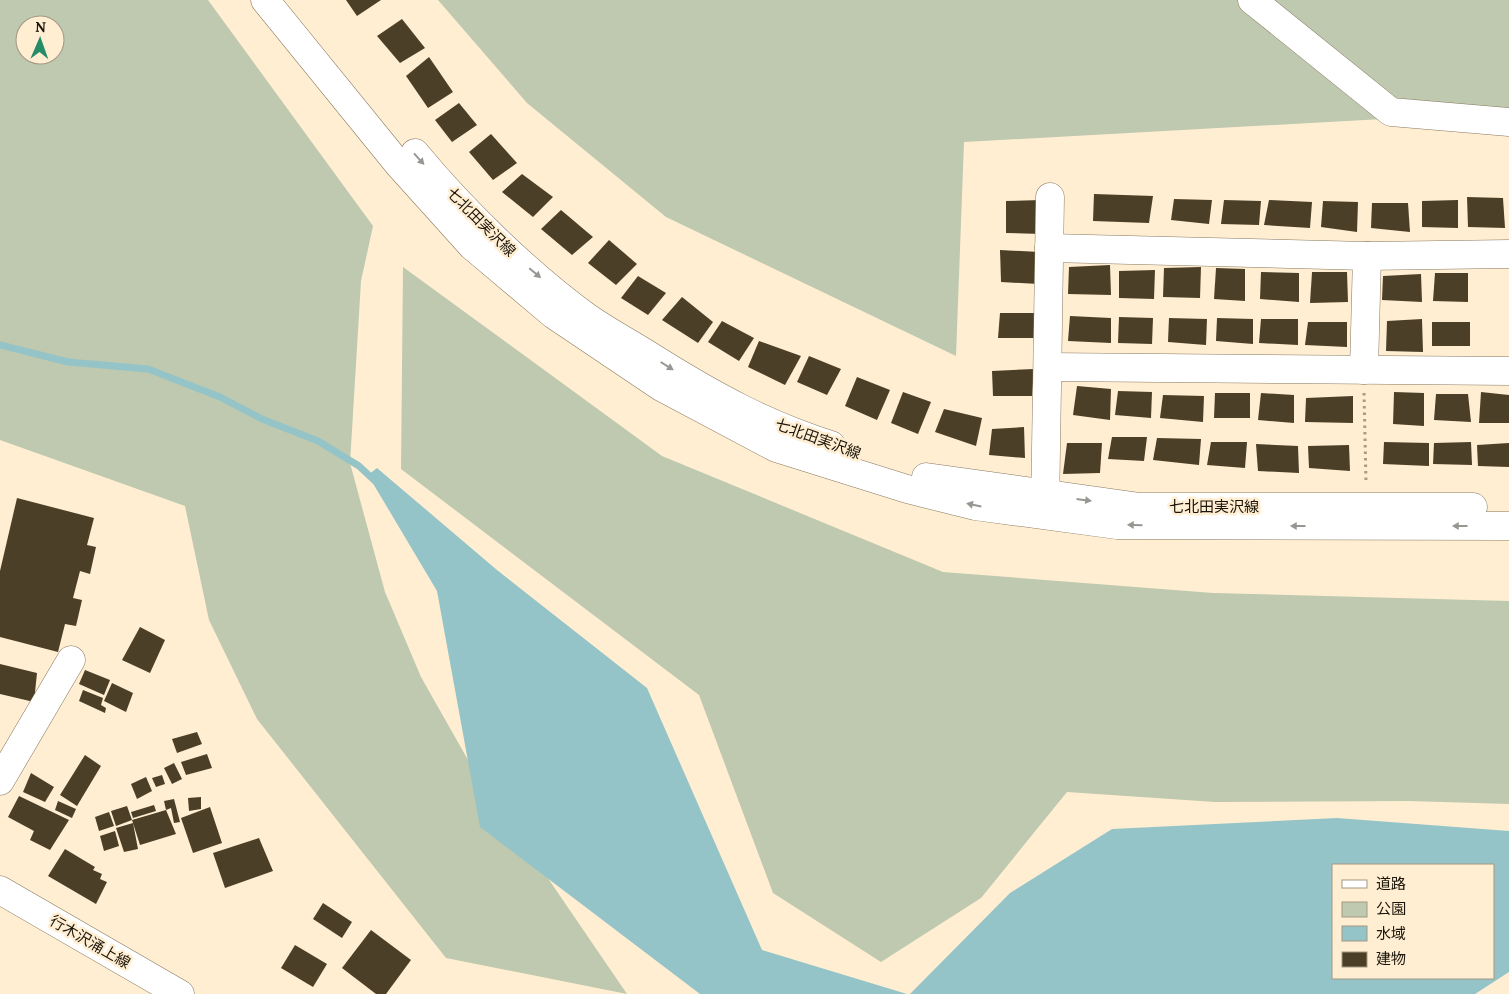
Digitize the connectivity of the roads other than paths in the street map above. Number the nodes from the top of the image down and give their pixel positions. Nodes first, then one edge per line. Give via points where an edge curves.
1 (265, 0) edge
2 (288, 0) edge
3 (1252, 0) edge
4 (1509, 122) edge
5 (1050, 196) dead end
6 (1050, 248) junction
7 (1509, 254) edge
8 (1367, 256) junction
9 (1048, 367) junction
10 (1364, 370) junction
11 (1509, 371) edge
12 (1045, 506) junction
13 (1509, 507) edge
14 (1509, 526) edge
15 (71, 660) dead end
16 (0, 781) edge
17 (0, 890) edge
18 (180, 994) edge

12 -> 1 street via 975,506 907,490 776,448 661,387 554,315 472,246 399,165
2 -> 12 street, 七北田実沢線 via 418,158 475,219 587,316 718,398 797,434 932,479
3 - 4 street via 1391,112
5 - 6 street
6 - 8 street
6 - 9 street
7 - 8 street
8 - 10 street
9 - 10 street
9 - 12 street
10 - 11 street
12 -> 13 street, 七北田実沢線
14 -> 12 street via 1117,525
15 - 16 street
17 - 18 street, 行木沢涌上線

